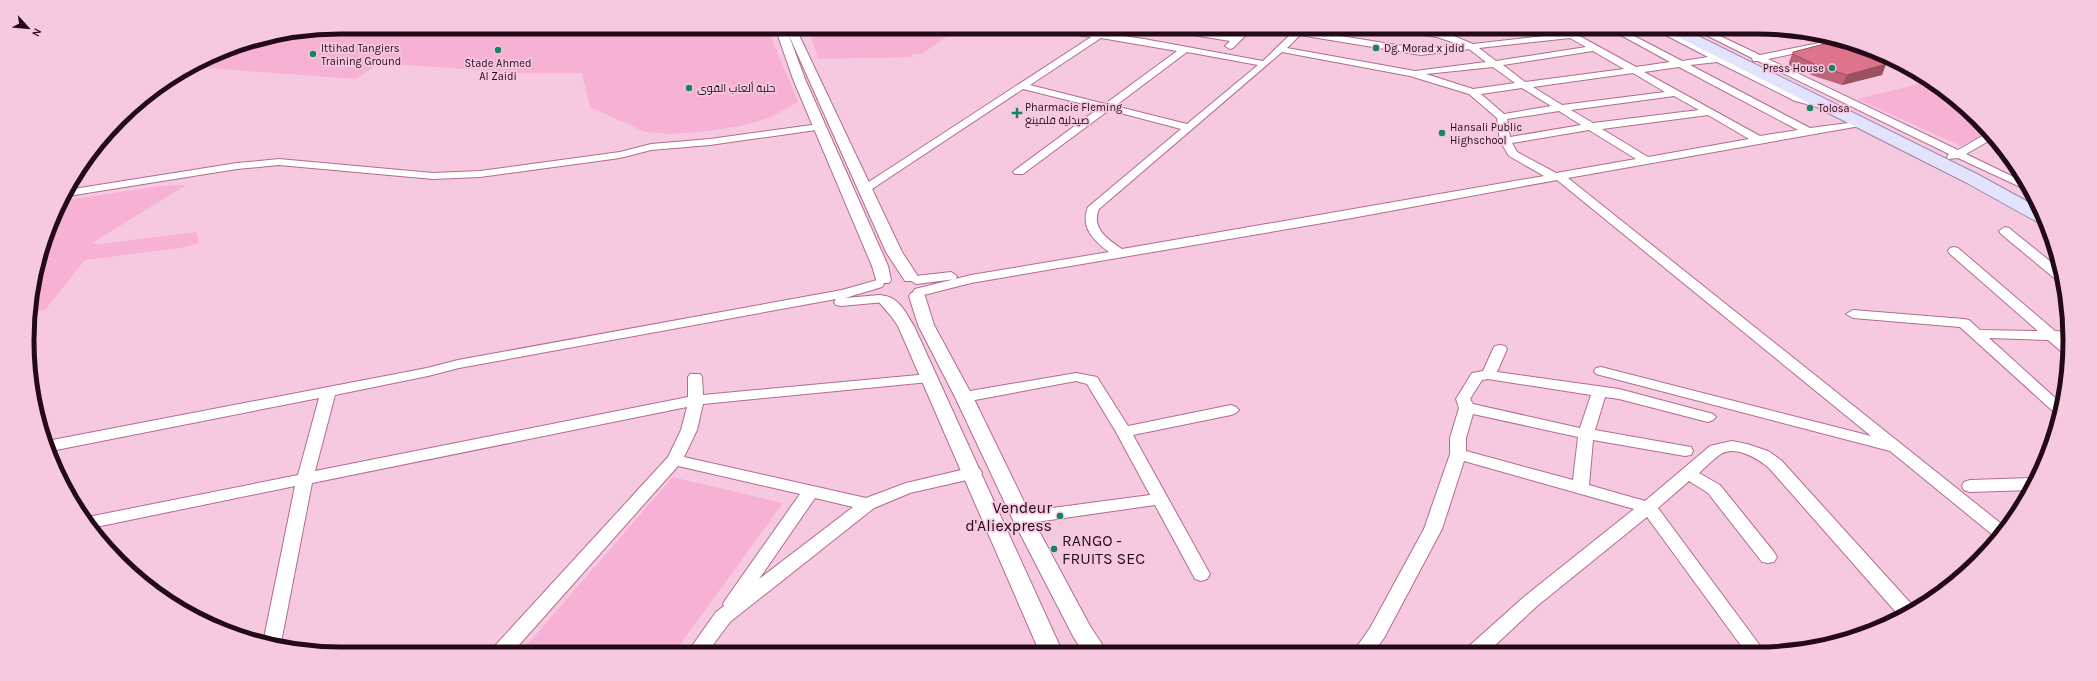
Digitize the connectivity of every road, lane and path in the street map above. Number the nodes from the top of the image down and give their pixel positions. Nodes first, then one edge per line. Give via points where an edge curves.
1 (782, 34) edge
2 (793, 34) edge
3 (1086, 34) edge
4 (1118, 34) edge
5 (1173, 34) edge
6 (1211, 34) edge
7 (1241, 34) edge
8 (1297, 34) edge
9 (1314, 34) edge
10 (1438, 34) edge
11 (1623, 34) edge
12 (1668, 34) edge
13 (1683, 34) edge
14 (1698, 34) edge
15 (1707, 34) edge
16 (1574, 35) joint
17 (1098, 36) junction
18 (1114, 38) junction
19 (1236, 39) junction
20 (1832, 43) edge
21 (1160, 45) junction
22 (1469, 46) junction
23 (1595, 48) junction
24 (1280, 49) junction
25 (1184, 50) junction
26 (1220, 56) junction
27 (1716, 59) junction
28 (1753, 59) junction
29 (1395, 60) junction
30 (1265, 64) junction
31 (1493, 64) junction
32 (1680, 64) junction
33 (1637, 71) junction
34 (1412, 73) junction
35 (1522, 84) junction
36 (1022, 86) junction
37 (1472, 92) junction
38 (1677, 93) junction
39 (1822, 105) junction
40 (1109, 106) junction
41 (1559, 108) junction
42 (1711, 112) junction
43 (1502, 117) junction
44 (1854, 120) junction
45 (818, 124) junction
46 (1188, 127) junction
47 (1589, 127) junction
48 (1804, 128) junction
49 (1755, 137) junction
50 (1987, 138) edge
51 (1505, 141) junction
52 (1954, 156) junction
53 (1641, 158) junction
54 (1019, 172) dead end
55 (1553, 175) junction
56 (2021, 186) edge
57 (75, 188) edge
58 (865, 189) junction
59 (72, 193) edge
60 (2026, 196) edge
61 (2036, 214) edge
62 (2005, 231) dead end
63 (1115, 251) junction
64 (1954, 251) dead end
65 (2055, 271) edge
66 (916, 286) junction
67 (882, 291) junction
68 (1853, 314) dead end
69 (1978, 334) junction
70 (2052, 336) junction
71 (2063, 336) edge
72 (2063, 345) edge
73 (1500, 349) dead end
74 (1601, 371) dead end
75 (1488, 375) junction
76 (694, 377) dead end
77 (929, 378) junction
78 (329, 390) junction
79 (1599, 392) junction
80 (964, 397) junction
81 (697, 400) junction
82 (2056, 406) edge
83 (1467, 408) junction
84 (1231, 410) dead end
85 (1708, 417) dead end
86 (1124, 432) junction
87 (1586, 434) junction
88 (52, 445) edge
89 (1897, 448) junction
90 (1685, 451) dead end
91 (1458, 454) junction
92 (674, 460) junction
93 (974, 473) junction
94 (1688, 473) junction
95 (305, 479) junction
96 (2027, 484) edge
97 (1970, 486) dead end
98 (1580, 488) junction
99 (810, 492) junction
100 (1160, 499) junction
101 (868, 504) junction
102 (1648, 508) junction
103 (1022, 518) junction
104 (93, 521) edge
105 (1998, 530) edge
106 (1768, 557) dead end
107 (1201, 574) dead end
108 (1904, 609) edge
109 (723, 617) junction
110 (273, 639) edge
111 (505, 647) edge
112 (702, 647) edge
113 (1049, 647) edge
114 (1093, 647) edge
115 (1370, 647) edge
116 (1480, 647) edge
117 (1752, 647) edge

1 - 45 street via 791,62
2 - 58 street
3 - 17 street
4 - 18 street
5 - 21 street
6 - 19 street
7 - 19 street
8 - 24 street
9 - 29 street
10 - 22 street
11 - 32 street
12 - 27 street
13 - 39 main road
14 - 28 main road
15 - 28 street
16 - 22 street
16 - 23 street
17 - 18 street
17 - 36 street
18 - 21 street
19 - 26 street
20 - 28 street
21 - 25 street
22 - 29 street via 1428,51
22 - 31 street
23 - 31 street
23 - 33 street
24 - 29 street
24 - 30 street
25 - 26 street
25 - 40 street
26 - 30 street
27 - 32 street
27 - 39 street via 1799,99
28 - 52 main road
29 - 34 street
30 - 46 street
31 - 34 street
31 - 35 street
32 - 33 street
32 - 48 street
33 - 35 street
33 - 38 street
34 - 37 street
35 - 37 street
35 - 41 street
36 - 40 street
36 - 58 street
37 - 43 street
38 - 41 street
38 - 42 street
39 - 44 main road
40 - 46 street
40 - 54 street
41 - 43 street
41 - 47 street
42 - 47 street
42 - 49 street
43 - 51 street
44 - 48 street
44 - 61 main road via 1971,178
45 - 57 street via 710,138 651,142 616,151 483,168 433,169 303,156 278,156
45 - 59 street via 474,175 433,176 279,162 237,166
45 - 67 street via 880,266
46 - 63 street via 1094,207 1089,218 1092,230
47 - 51 street
47 - 53 street
48 - 49 street
49 - 53 street
50 - 52 street
51 - 55 street via 1513,154
52 - 56 street
52 - 60 main road
53 - 55 street
55 - 63 street
55 - 89 street
58 - 66 street via 894,252
62 - 65 street
63 - 66 street via 971,279
64 - 70 street
66 - 67 street via 900,276
66 - 67 street via 906,301
66 - 80 street via 923,317
67 - 77 street via 906,326
67 - 78 street via 834,303
68 - 69 street via 1960,322
69 - 70 street
69 - 82 street
70 - 71 street
70 - 72 street
73 - 75 street
74 - 89 street
75 - 79 street
75 - 83 street via 1477,376 1466,392 1463,398
76 - 81 street
77 - 81 street
77 - 93 street
78 - 88 street
78 - 95 street
79 - 85 street via 1619,394
79 - 87 street
80 - 86 street via 1076,377 1085,378 1096,384
80 - 103 street
81 - 92 street via 692,424
81 - 95 street
83 - 87 street
83 - 91 street via 1458,438
84 - 86 street
86 - 100 street
87 - 90 street
87 - 98 street
89 - 105 street
91 - 98 street
91 - 115 street via 1433,529
92 - 99 street
92 - 111 street
93 - 101 street via 898,490
93 - 113 street
94 - 102 street
94 - 106 street via 1714,489
94 - 108 street via 1721,447 1743,448 1769,459
95 - 104 street
95 - 110 street
96 - 97 street
98 - 102 street
99 - 101 street
99 - 109 street
100 - 103 street
100 - 107 street
101 - 109 street
102 - 116 street via 1531,601
102 - 117 street
103 - 114 street via 1082,632
109 - 112 street

